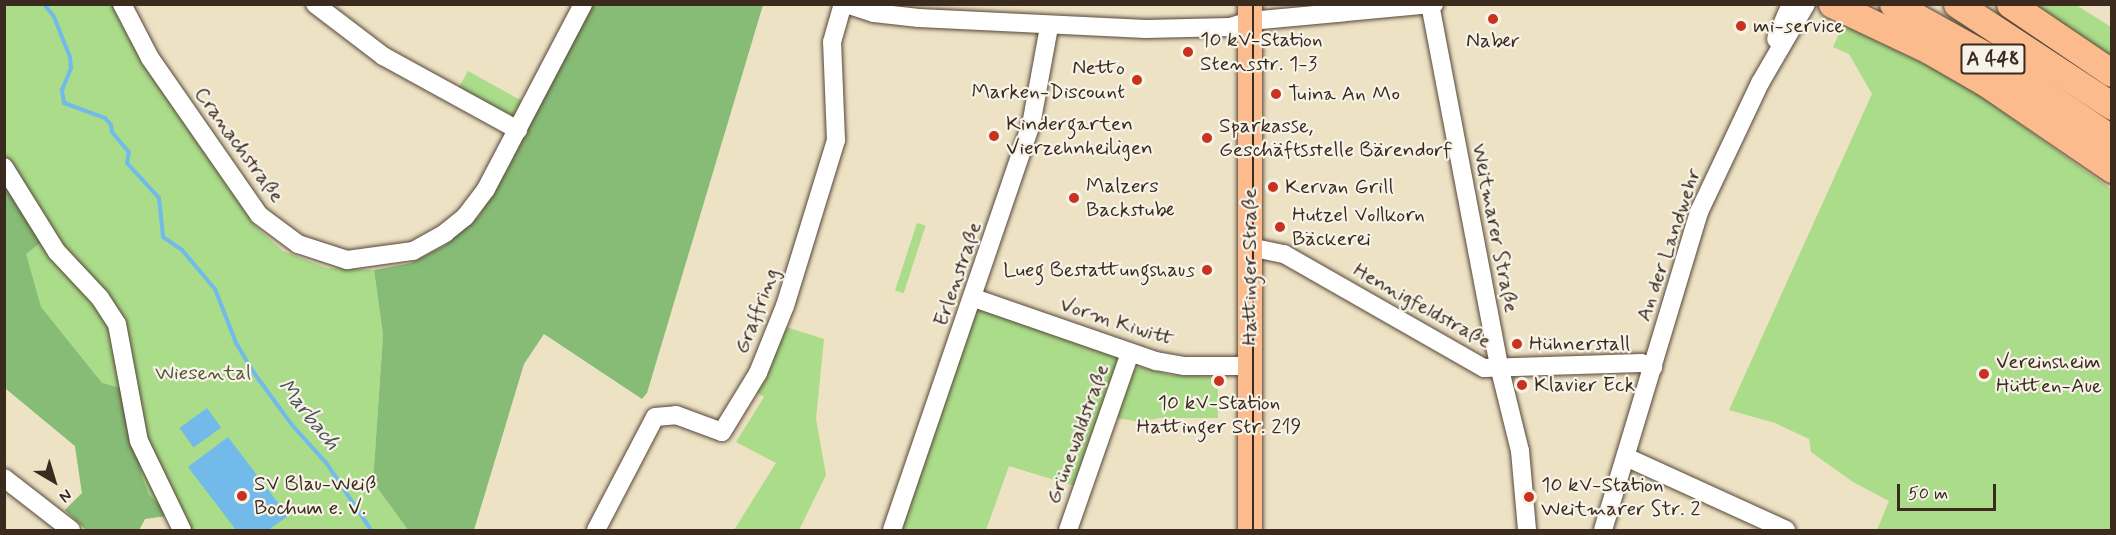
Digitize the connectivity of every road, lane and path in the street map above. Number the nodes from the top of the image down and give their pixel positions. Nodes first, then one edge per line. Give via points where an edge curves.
1 (122, 4) edge
2 (315, 4) edge
3 (582, 4) edge
4 (844, 4) edge
5 (1791, 4) edge
6 (1806, 4) edge
7 (1893, 4) edge
8 (1957, 4) edge
9 (2010, 4) edge
10 (1431, 5) edge
11 (1839, 6) edge
12 (1250, 13) edge
13 (1049, 27) junction
14 (2112, 72) edge
15 (1761, 83) junction
16 (2112, 106) edge
17 (518, 130) junction
18 (2112, 139) edge
19 (4, 167) edge
20 (2112, 169) edge
21 (1250, 247) junction
22 (974, 298) junction
23 (1130, 353) junction
24 (1250, 366) junction
25 (1653, 366) junction
26 (1500, 370) junction
27 (1626, 457) junction
28 (4, 478) edge
29 (71, 531) edge
30 (182, 531) edge
31 (596, 531) edge
32 (892, 531) edge
33 (1068, 531) edge
34 (1250, 531) edge
35 (1527, 531) edge
36 (1604, 531) edge
37 (1786, 531) edge

1 - 17 street, Cranachstraße via 150,58 259,215 284,236 315,252 347,260 374,259 429,243 456,225 475,205
2 - 17 street via 382,56
3 - 17 street, Cranachstraße
4 - 13 street via 897,16
4 - 31 street, Graffring via 832,42 836,140 785,306 758,373 722,432 676,416 655,417
5 - 15 street, An der Landwehr
6 - 15 street, An der Landwehr
7 - 18 highway, A 448 via 2006,67
8 - 16 highway, A 448
9 - 14 highway
10 - 12 street
10 - 26 street, Weitmarer Straße
11 - 20 highway via 1986,83
12 - 13 street via 1230,27
12 - 21 main road, Hattinger Straße
13 - 22 street, Erlenstraße via 1031,125
15 - 25 street, An der Landwehr via 1699,212
19 - 30 street via 57,252 100,298 127,343 140,441
21 - 24 main road, Hattinger Straße
21 - 26 street, Hennigfeldstraße via 1284,254 1484,368
22 - 23 street, Vorm Kiwitt
22 - 32 street, Erlenstraße
23 - 24 street, Vorm Kiwitt via 1185,366
23 - 33 street, Grünewaldstraße
24 - 34 main road, Hattinger Straße
25 - 26 street, Hennigfeldstraße via 1641,363
25 - 27 street, An der Landwehr
26 - 35 street, Weitmarer Straße via 1520,451
27 - 36 street, An der Landwehr
27 - 37 street
28 - 29 street

